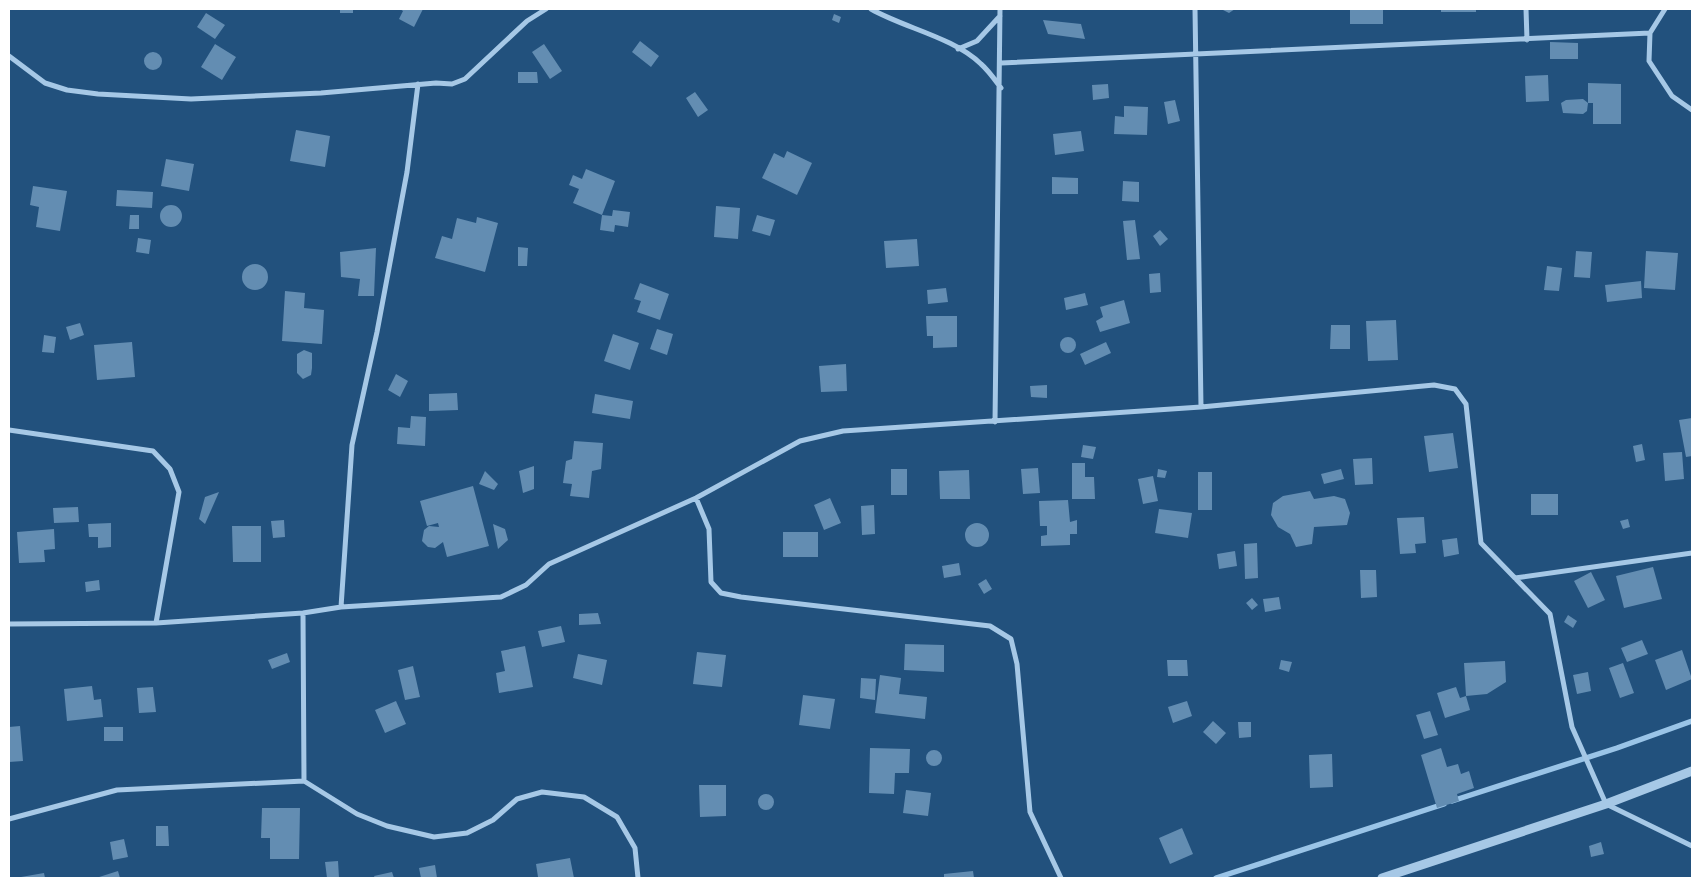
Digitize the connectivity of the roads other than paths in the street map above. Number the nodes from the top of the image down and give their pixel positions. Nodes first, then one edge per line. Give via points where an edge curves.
1 (546, 9) edge
2 (871, 9) edge
3 (1000, 9) edge
4 (1195, 9) edge
5 (1526, 9) edge
6 (1665, 9) edge
7 (1000, 16) junction
8 (1650, 33) junction
9 (1527, 40) junction
10 (958, 49) junction
11 (9, 56) edge
12 (1195, 56) junction
13 (1001, 63) junction
14 (418, 84) junction
15 (1001, 88) junction
16 (1692, 110) edge
17 (1201, 407) junction
18 (995, 422) junction
19 (9, 430) edge
20 (696, 498) junction
21 (1692, 553) edge
22 (1515, 578) junction
23 (341, 607) junction
24 (303, 613) junction
25 (156, 623) junction
26 (9, 624) edge
27 (1692, 771) edge
28 (304, 780) junction
29 (1606, 804) junction
30 (9, 820) edge
31 (1692, 846) edge
32 (638, 878) edge
33 (1061, 878) edge
34 (1382, 878) edge

1 - 14 street via 527,21 465,79 452,84
2 - 10 street
3 - 7 street
4 - 12 street
5 - 9 street
6 - 8 street
7 - 10 street via 977,41
7 - 13 street
8 - 9 street
8 - 16 street via 1649,61 1672,96
9 - 12 street
10 - 15 street via 981,63
11 - 14 street via 44,83 98,94 191,99 321,93
12 - 13 street
12 - 17 street
13 - 15 street
14 - 23 street via 407,172 352,445
15 - 18 street
17 - 18 street
17 - 22 street via 1434,385 1455,389 1466,404 1481,542
18 - 20 street via 843,431 800,441
19 - 25 street via 153,451 170,469 179,492
20 - 23 street via 549,564 526,585 501,597
20 - 33 street via 709,529 712,582 720,592 990,626 1011,639 1017,664 1030,812
21 - 22 street
22 - 29 street via 1550,614 1572,727
23 - 24 street
24 - 25 street
24 - 28 street
25 - 26 street
27 - 29 street
28 - 30 street via 117,790
28 - 32 street via 357,814 387,826 434,837 466,833 494,820 516,799 542,792 584,798 617,816 635,848
29 - 31 street
29 - 34 street

